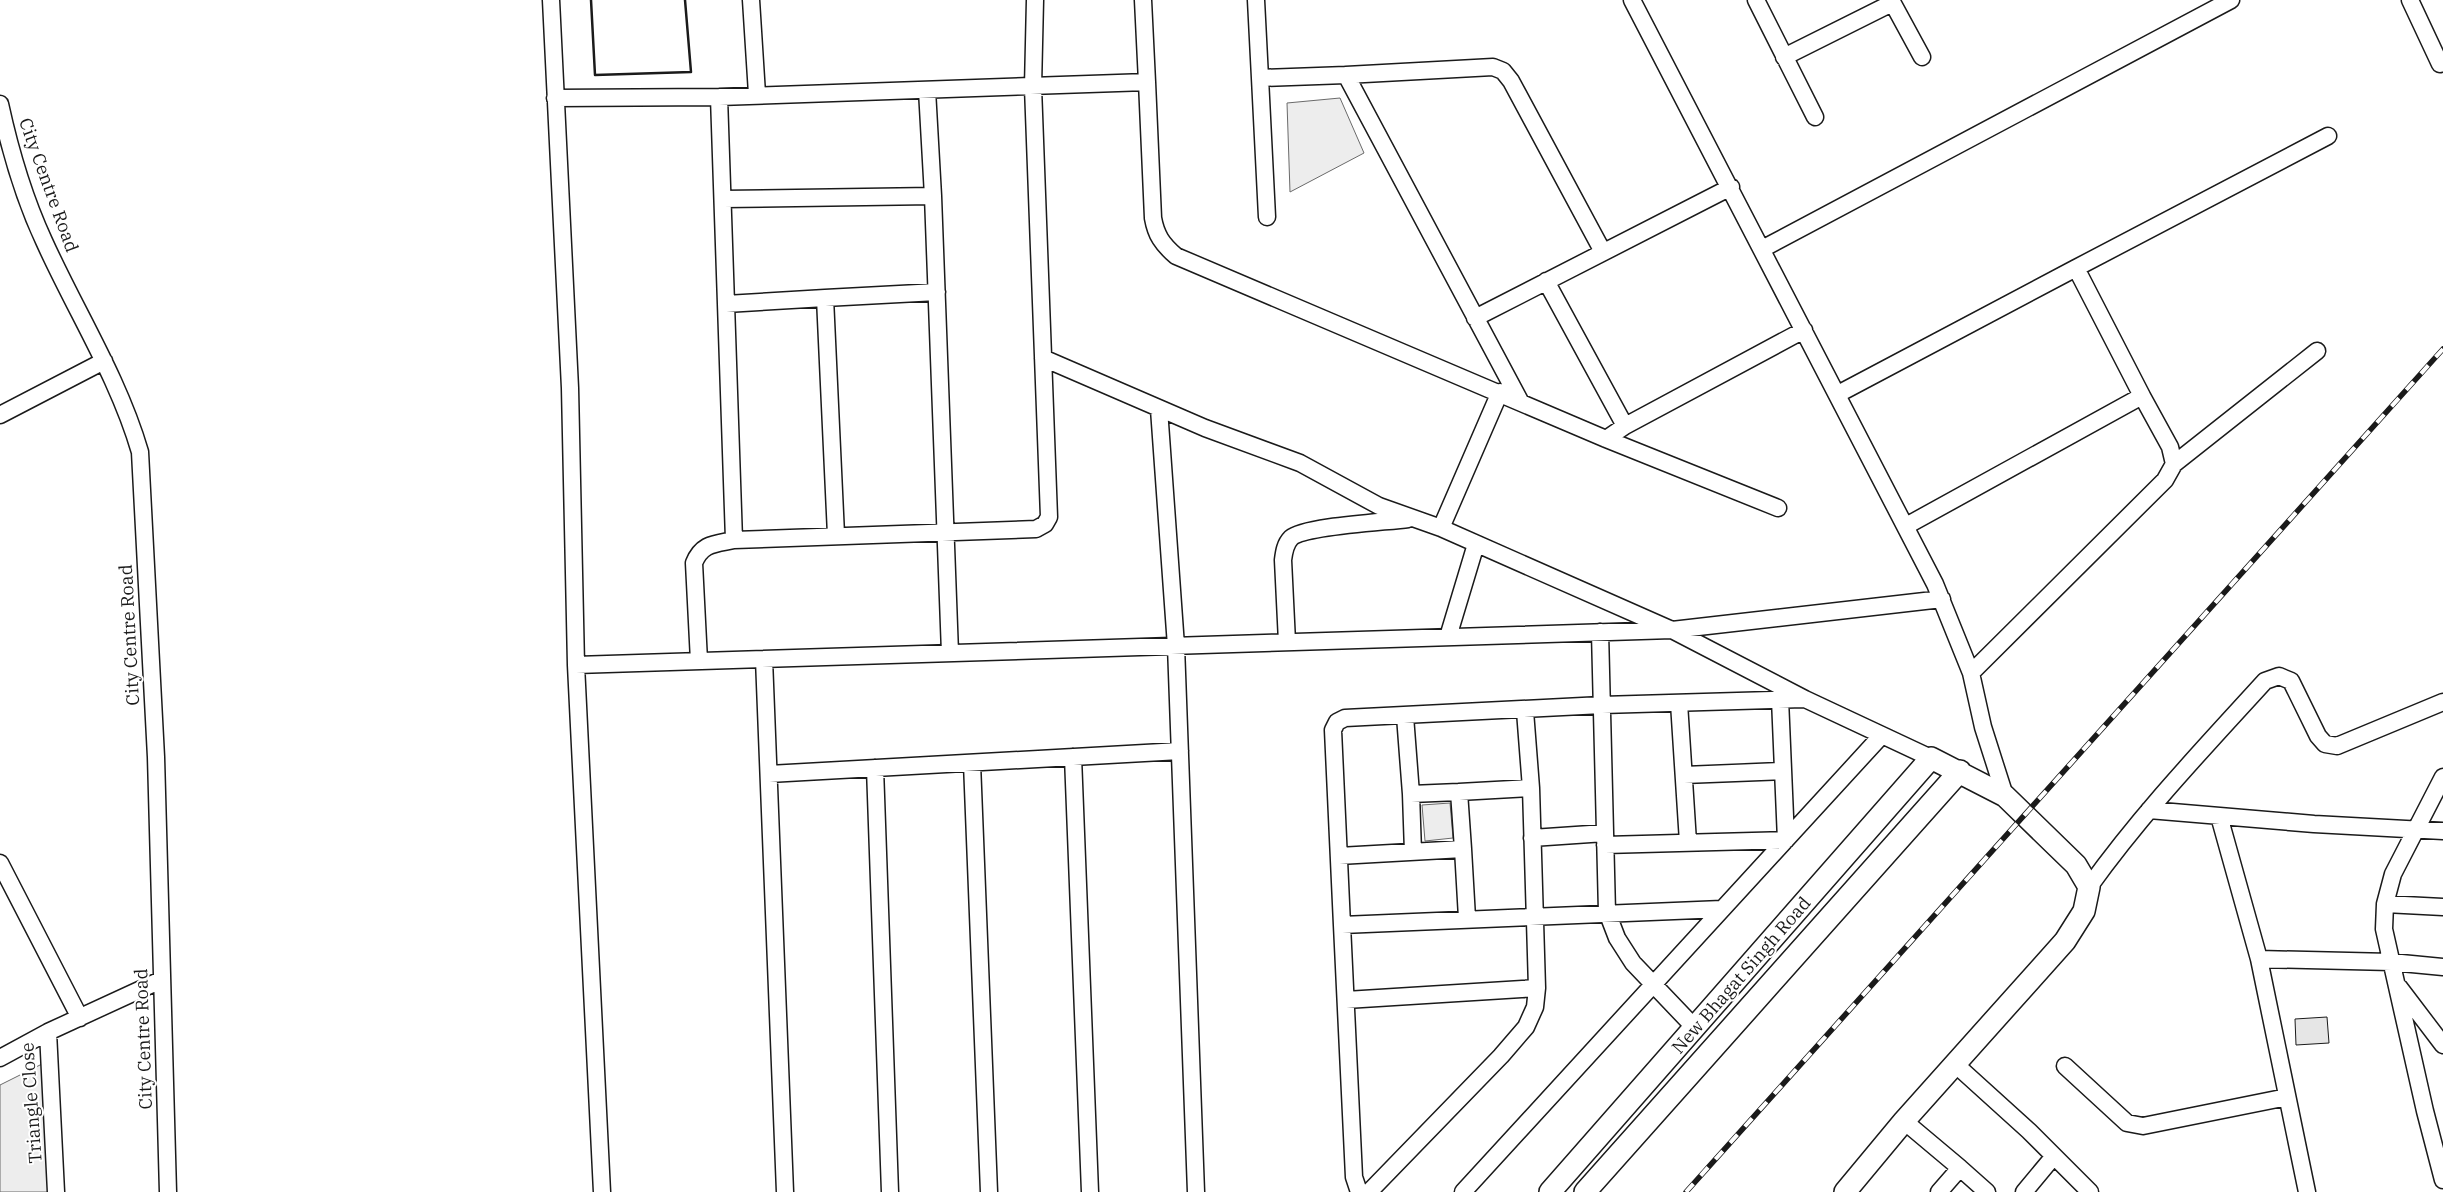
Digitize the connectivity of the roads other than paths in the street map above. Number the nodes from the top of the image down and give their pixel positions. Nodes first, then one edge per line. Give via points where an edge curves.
1 (551, 0) edge
2 (751, 0) edge
3 (1035, 0) edge
4 (1143, 0) edge
5 (1256, 0) edge
6 (1632, 0) edge
7 (1756, 0) edge
8 (2231, 0) edge
9 (2410, 0) edge
10 (1892, 1) edge
11 (1784, 57) junction
12 (1922, 57) dead end
13 (2443, 63) edge
14 (1346, 74) junction
15 (1260, 78) junction
16 (1147, 82) junction
17 (1033, 87) junction
18 (927, 90) junction
19 (757, 94) junction
20 (719, 97) junction
21 (555, 98) junction
22 (0, 104) edge
23 (1815, 117) dead end
24 (2328, 136) dead end
25 (1731, 187) junction
26 (933, 196) junction
27 (723, 199) junction
28 (1267, 217) dead end
29 (1762, 249) junction
30 (1603, 252) junction
31 (2076, 268) junction
32 (1546, 281) junction
33 (937, 292) junction
34 (825, 298) junction
35 (726, 304) junction
36 (1475, 318) junction
37 (1804, 330) junction
38 (2316, 351) dead end
39 (1043, 358) junction
40 (104, 361) junction
41 (1500, 392) junction
42 (1838, 394) junction
43 (2142, 396) junction
44 (1520, 401) junction
45 (1159, 409) junction
46 (0, 415) edge
47 (1625, 426) junction
48 (1606, 438) junction
49 (2174, 464) junction
50 (1778, 508) dead end
51 (1410, 519) junction
52 (1906, 526) junction
53 (1441, 528) junction
54 (946, 531) junction
55 (836, 535) junction
56 (734, 540) junction
57 (1476, 544) junction
58 (1942, 599) junction
59 (1672, 630) junction
60 (1600, 632) junction
61 (1448, 637) junction
62 (1288, 642) junction
63 (1176, 646) junction
64 (950, 653) junction
65 (764, 659) junction
66 (699, 661) junction
67 (576, 665) junction
68 (1971, 673) junction
69 (1780, 699) junction
70 (1805, 699) junction
71 (2443, 702) edge
72 (1679, 703) junction
73 (1602, 705) junction
74 (1525, 711) junction
75 (1405, 716) junction
76 (1882, 735) junction
77 (1180, 751) junction
78 (1073, 757) junction
79 (1931, 758) junction
80 (972, 762) junction
81 (875, 768) junction
82 (1783, 771) junction
83 (1960, 771) junction
84 (768, 774) junction
85 (1684, 775) junction
86 (2443, 777) edge
87 (1531, 788) junction
88 (1458, 792) junction
89 (1411, 794) junction
90 (2005, 796) junction
91 (2149, 810) junction
92 (2219, 816) junction
93 (2417, 829) junction
94 (2443, 831) edge
95 (1532, 838) junction
96 (1605, 839) junction
97 (1786, 840) junction
98 (1688, 842) junction
99 (1463, 849) junction
100 (1413, 852) junction
101 (1339, 856) junction
102 (0, 863) edge
103 (2089, 887) junction
104 (2385, 904) junction
105 (2443, 908) edge
106 (1722, 909) junction
107 (1607, 912) junction
108 (1535, 916) junction
109 (1467, 918) junction
110 (1342, 925) junction
111 (2259, 959) junction
112 (2391, 962) junction
113 (2443, 966) edge
114 (161, 980) junction
115 (2396, 983) junction
116 (1653, 984) junction
117 (1537, 988) junction
118 (1346, 1000) junction
119 (80, 1018) junction
120 (1695, 1028) junction
121 (48, 1032) junction
122 (2443, 1045) edge
123 (0, 1058) edge
124 (1955, 1064) junction
125 (2065, 1066) dead end
126 (2287, 1097) junction
127 (1904, 1121) junction
128 (2054, 1156) junction
129 (1960, 1168) junction
130 (2443, 1180) edge
131 (56, 1192) edge
132 (168, 1192) edge
133 (602, 1192) edge
134 (785, 1192) edge
135 (890, 1192) edge
136 (989, 1192) edge
137 (1090, 1192) edge
138 (1196, 1192) edge
139 (1360, 1192) edge
140 (1370, 1192) edge
141 (1463, 1192) edge
142 (1550, 1192) edge
143 (1585, 1192) edge
144 (1844, 1192) edge
145 (1939, 1192) edge
146 (1987, 1192) edge
147 (2024, 1192) edge
148 (2090, 1192) edge
149 (2307, 1192) edge

1 - 21 street
2 - 19 street
3 - 17 street
4 - 16 street
5 - 15 street
6 - 25 street
7 - 11 street
8 - 29 street
9 - 13 street via 2440,64
10 - 11 street
10 - 12 street
11 - 23 street
14 - 15 street
14 - 30 street via 1493,67 1503,71
14 - 36 street
15 - 28 street
16 - 17 street
16 - 41 street via 1153,218 1156,233 1164,246 1176,256
17 - 18 street
17 - 39 street
18 - 19 street
18 - 26 street
19 - 20 street
20 - 21 street
20 - 27 street
21 - 67 street via 570,388
22 - 40 street, City Centre Road via 8,143 43,240
24 - 31 street
25 - 29 street
25 - 30 street
26 - 27 street
26 - 33 street
27 - 35 street
29 - 37 street
30 - 32 street
31 - 42 street
31 - 43 street
32 - 36 street
32 - 47 street
33 - 34 street
33 - 54 street
34 - 35 street
34 - 55 street
35 - 56 street
36 - 44 street
37 - 42 street
37 - 47 street
38 - 49 street
39 - 45 street
39 - 54 street via 1049,517 1036,530
40 - 46 street
40 - 114 street, City Centre Road via 130,418 140,452 156,757
41 - 44 street
41 - 53 street
42 - 52 street
43 - 49 street via 2170,447
43 - 52 street
44 - 48 street
45 - 51 street via 1300,462 1378,506
45 - 63 street
47 - 48 street
48 - 50 street
49 - 68 street via 2165,480
51 - 53 street
51 - 62 street via 1316,530 1291,538 1285,546 1283,560
52 - 58 street
53 - 57 street
54 - 55 street
54 - 64 street
55 - 56 street
56 - 66 street via 709,545 698,552 694,563
57 - 59 street
57 - 61 street
58 - 59 street
58 - 68 street
59 - 60 street
59 - 70 street
60 - 61 street
60 - 73 street
61 - 62 street
62 - 63 street
63 - 64 street
63 - 77 street
64 - 65 street
65 - 66 street
65 - 84 street
66 - 67 street
67 - 133 street
68 - 90 street via 1983,727
69 - 70 street
69 - 72 street
69 - 82 street
70 - 76 street
71 - 91 street via 2337,746 2325,744 2318,736 2291,681 2279,676 2265,681
72 - 73 street
72 - 85 street
73 - 74 street
73 - 96 street
74 - 75 street
74 - 87 street
75 - 89 street
75 - 101 street via 1345,718 1337,722 1333,730
76 - 79 street
76 - 97 street
77 - 78 street
77 - 138 street
78 - 80 street
78 - 137 street
79 - 83 street
79 - 120 street, New Bhagat Singh Road
80 - 81 street
80 - 136 street
81 - 84 street
81 - 135 street
82 - 85 street
82 - 97 street
83 - 90 street
83 - 143 street, New Bhagat Singh Road
84 - 134 street
85 - 98 street
86 - 93 street
87 - 88 street
87 - 95 street
88 - 89 street
88 - 99 street
89 - 100 street
90 - 103 street via 2076,864
91 - 92 street
91 - 103 street
92 - 93 street
92 - 111 street
93 - 94 street
93 - 104 street via 2393,874
95 - 96 street
95 - 108 street
96 - 98 street
96 - 107 street
97 - 98 street
97 - 106 street
99 - 100 street
99 - 109 street
100 - 101 street
101 - 110 street
102 - 119 street
103 - 124 street via 2084,911 2065,941
104 - 105 street
104 - 112 street via 2384,929
106 - 107 street
106 - 116 street
107 - 108 street
107 - 116 street via 1617,938 1633,963
108 - 109 street
108 - 117 street
109 - 110 street
110 - 118 street
111 - 112 street
111 - 126 street
112 - 113 street
112 - 115 street
114 - 119 street
114 - 132 street, City Centre Road
115 - 122 street
115 - 130 street
116 - 120 street
116 - 141 street
117 - 118 street
117 - 140 street via 1536,1007 1526,1027
118 - 139 street via 1354,1177
119 - 121 street
120 - 142 street, New Bhagat Singh Road
121 - 123 street, Triangle Close
121 - 131 street, Triangle Close
124 - 127 street
124 - 128 street
125 - 126 street via 2127,1123 2143,1126
126 - 149 street
127 - 129 street
127 - 144 street
128 - 147 street
128 - 148 street
129 - 145 street
129 - 146 street

